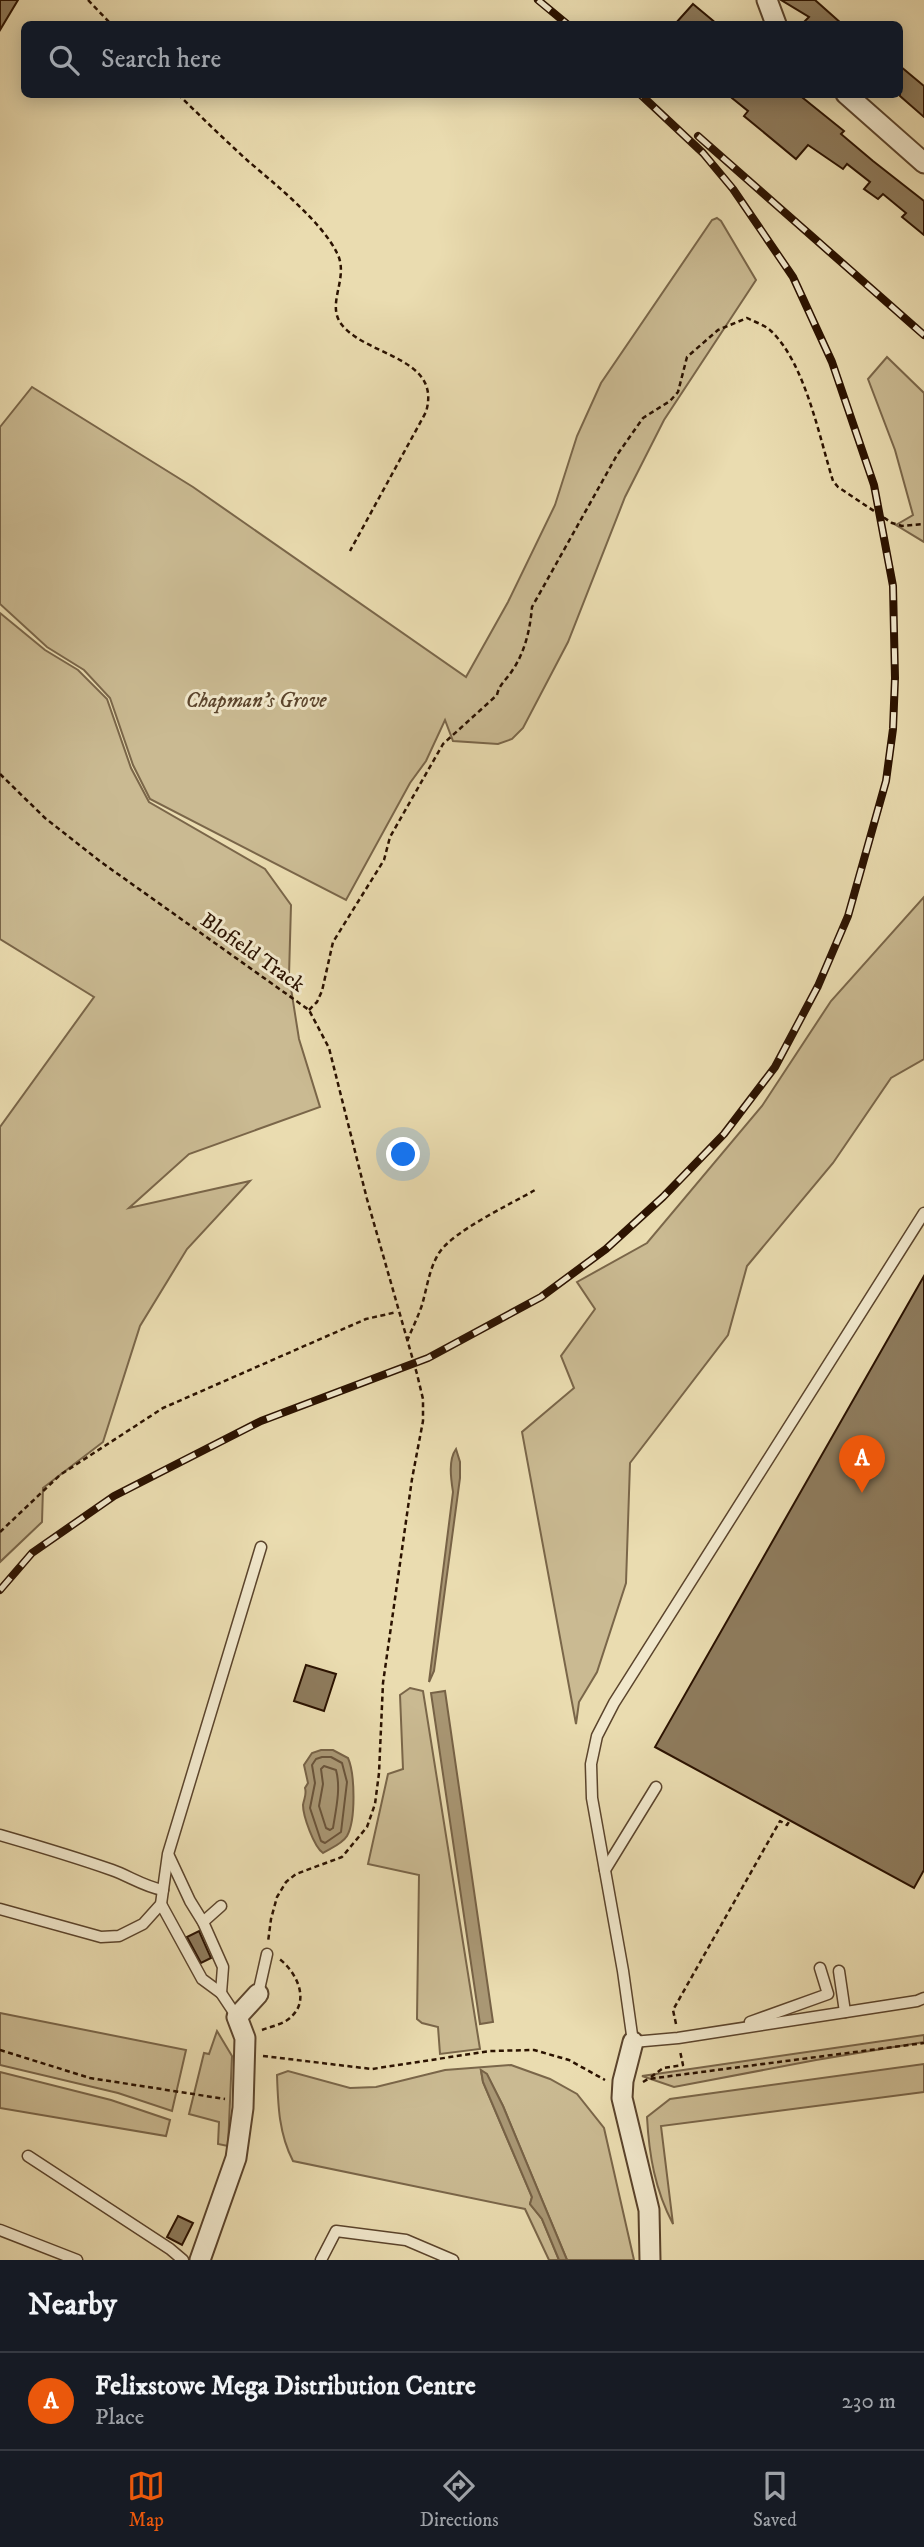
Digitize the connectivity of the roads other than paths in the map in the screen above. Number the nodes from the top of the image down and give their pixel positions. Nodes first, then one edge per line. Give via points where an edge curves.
1 (748, 0) edge
2 (771, 10) edge
3 (851, 98) edge
4 (924, 163) edge
5 (924, 1213) edge
6 (261, 1547) dead end
7 (656, 1787) dead end
8 (0, 1835) edge
9 (168, 1854) junction
10 (605, 1870) junction
11 (163, 1890) junction
12 (161, 1904) junction
13 (221, 1906) dead end
14 (0, 1909) edge
15 (203, 1922) junction
16 (267, 1954) road end
17 (820, 1968) dead end
18 (839, 1970) dead end
19 (221, 1993) junction
20 (258, 1994) joint
21 (924, 1998) edge
22 (845, 2012) junction
23 (237, 2017) junction
24 (726, 2030) junction
25 (633, 2042) junction
26 (28, 2156) dead end
27 (0, 2230) edge
28 (77, 2260) edge
29 (183, 2260) edge
30 (200, 2260) edge
31 (321, 2260) edge
32 (453, 2260) edge
33 (650, 2260) edge

1 - 2 street
3 - 4 street
5 - 10 lane via 597,1736 591,1764 592,1798
6 - 9 lane
7 - 10 lane
8 - 11 lane
9 - 11 lane
9 - 15 lane
10 - 25 lane
11 - 12 lane
12 - 14 lane via 143,1924 119,1936 101,1937
12 - 19 lane via 202,1979
13 - 15 lane
15 - 19 lane via 223,1968
16 - 20 lane
17 - 24 lane via 828,1994
18 - 22 lane
19 - 23 lane
20 - 23 street
21 - 22 lane
22 - 24 lane
23 - 30 street via 245,2038 236,2158
24 - 25 lane
25 - 33 street via 622,2098 649,2210
26 - 29 lane
27 - 28 lane
31 - 32 lane via 337,2231 406,2240

